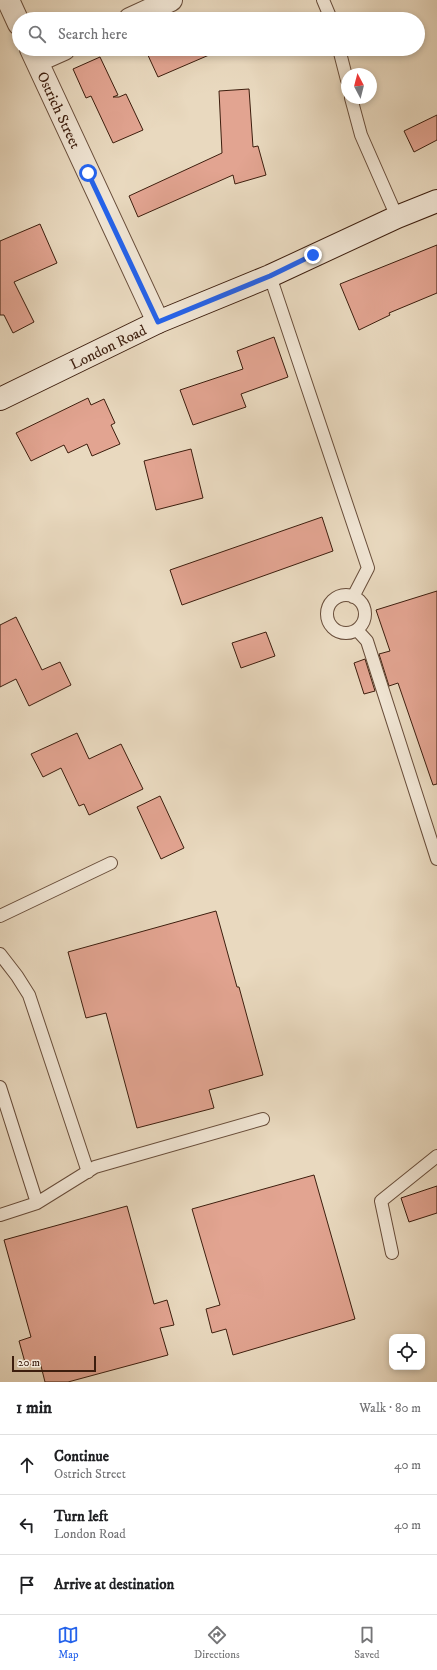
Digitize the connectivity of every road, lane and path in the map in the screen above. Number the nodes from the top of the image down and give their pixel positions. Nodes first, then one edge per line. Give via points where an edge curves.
1 (8, 0) edge
2 (171, 0) edge
3 (322, 0) edge
4 (14, 12) edge
5 (145, 12) edge
6 (328, 12) edge
7 (34, 56) edge
8 (341, 56) edge
9 (344, 68) edge
10 (353, 104) edge
11 (437, 201) edge
12 (397, 217) junction
13 (270, 276) junction
14 (158, 322) junction
15 (0, 399) edge
16 (353, 597) junction
17 (357, 630) junction
18 (437, 859) edge
19 (111, 863) dead end
20 (0, 916) edge
21 (0, 954) edge
22 (0, 1087) edge
23 (263, 1119) dead end
24 (437, 1156) edge
25 (88, 1172) junction
26 (37, 1203) junction
27 (0, 1215) edge
28 (392, 1253) dead end

1 - 4 main road
2 - 5 main road
3 - 6 lane
7 - 14 main road, Ostrich Street
8 - 9 lane
10 - 12 lane via 361,135
11 - 12 main road, London Road
12 - 13 main road, London Road
13 - 14 main road, London Road
13 - 16 lane via 368,568
14 - 15 main road, London Road
16 - 17 lane via 360,601 365,612 365,619
16 - 17 lane via 347,595 337,598 331,602 327,614 329,624 337,631 351,633
17 - 18 lane via 367,641
19 - 20 lane
21 - 25 lane via 29,995
22 - 26 lane
23 - 25 lane via 95,1167
24 - 28 lane via 381,1201
25 - 26 lane
26 - 27 lane

